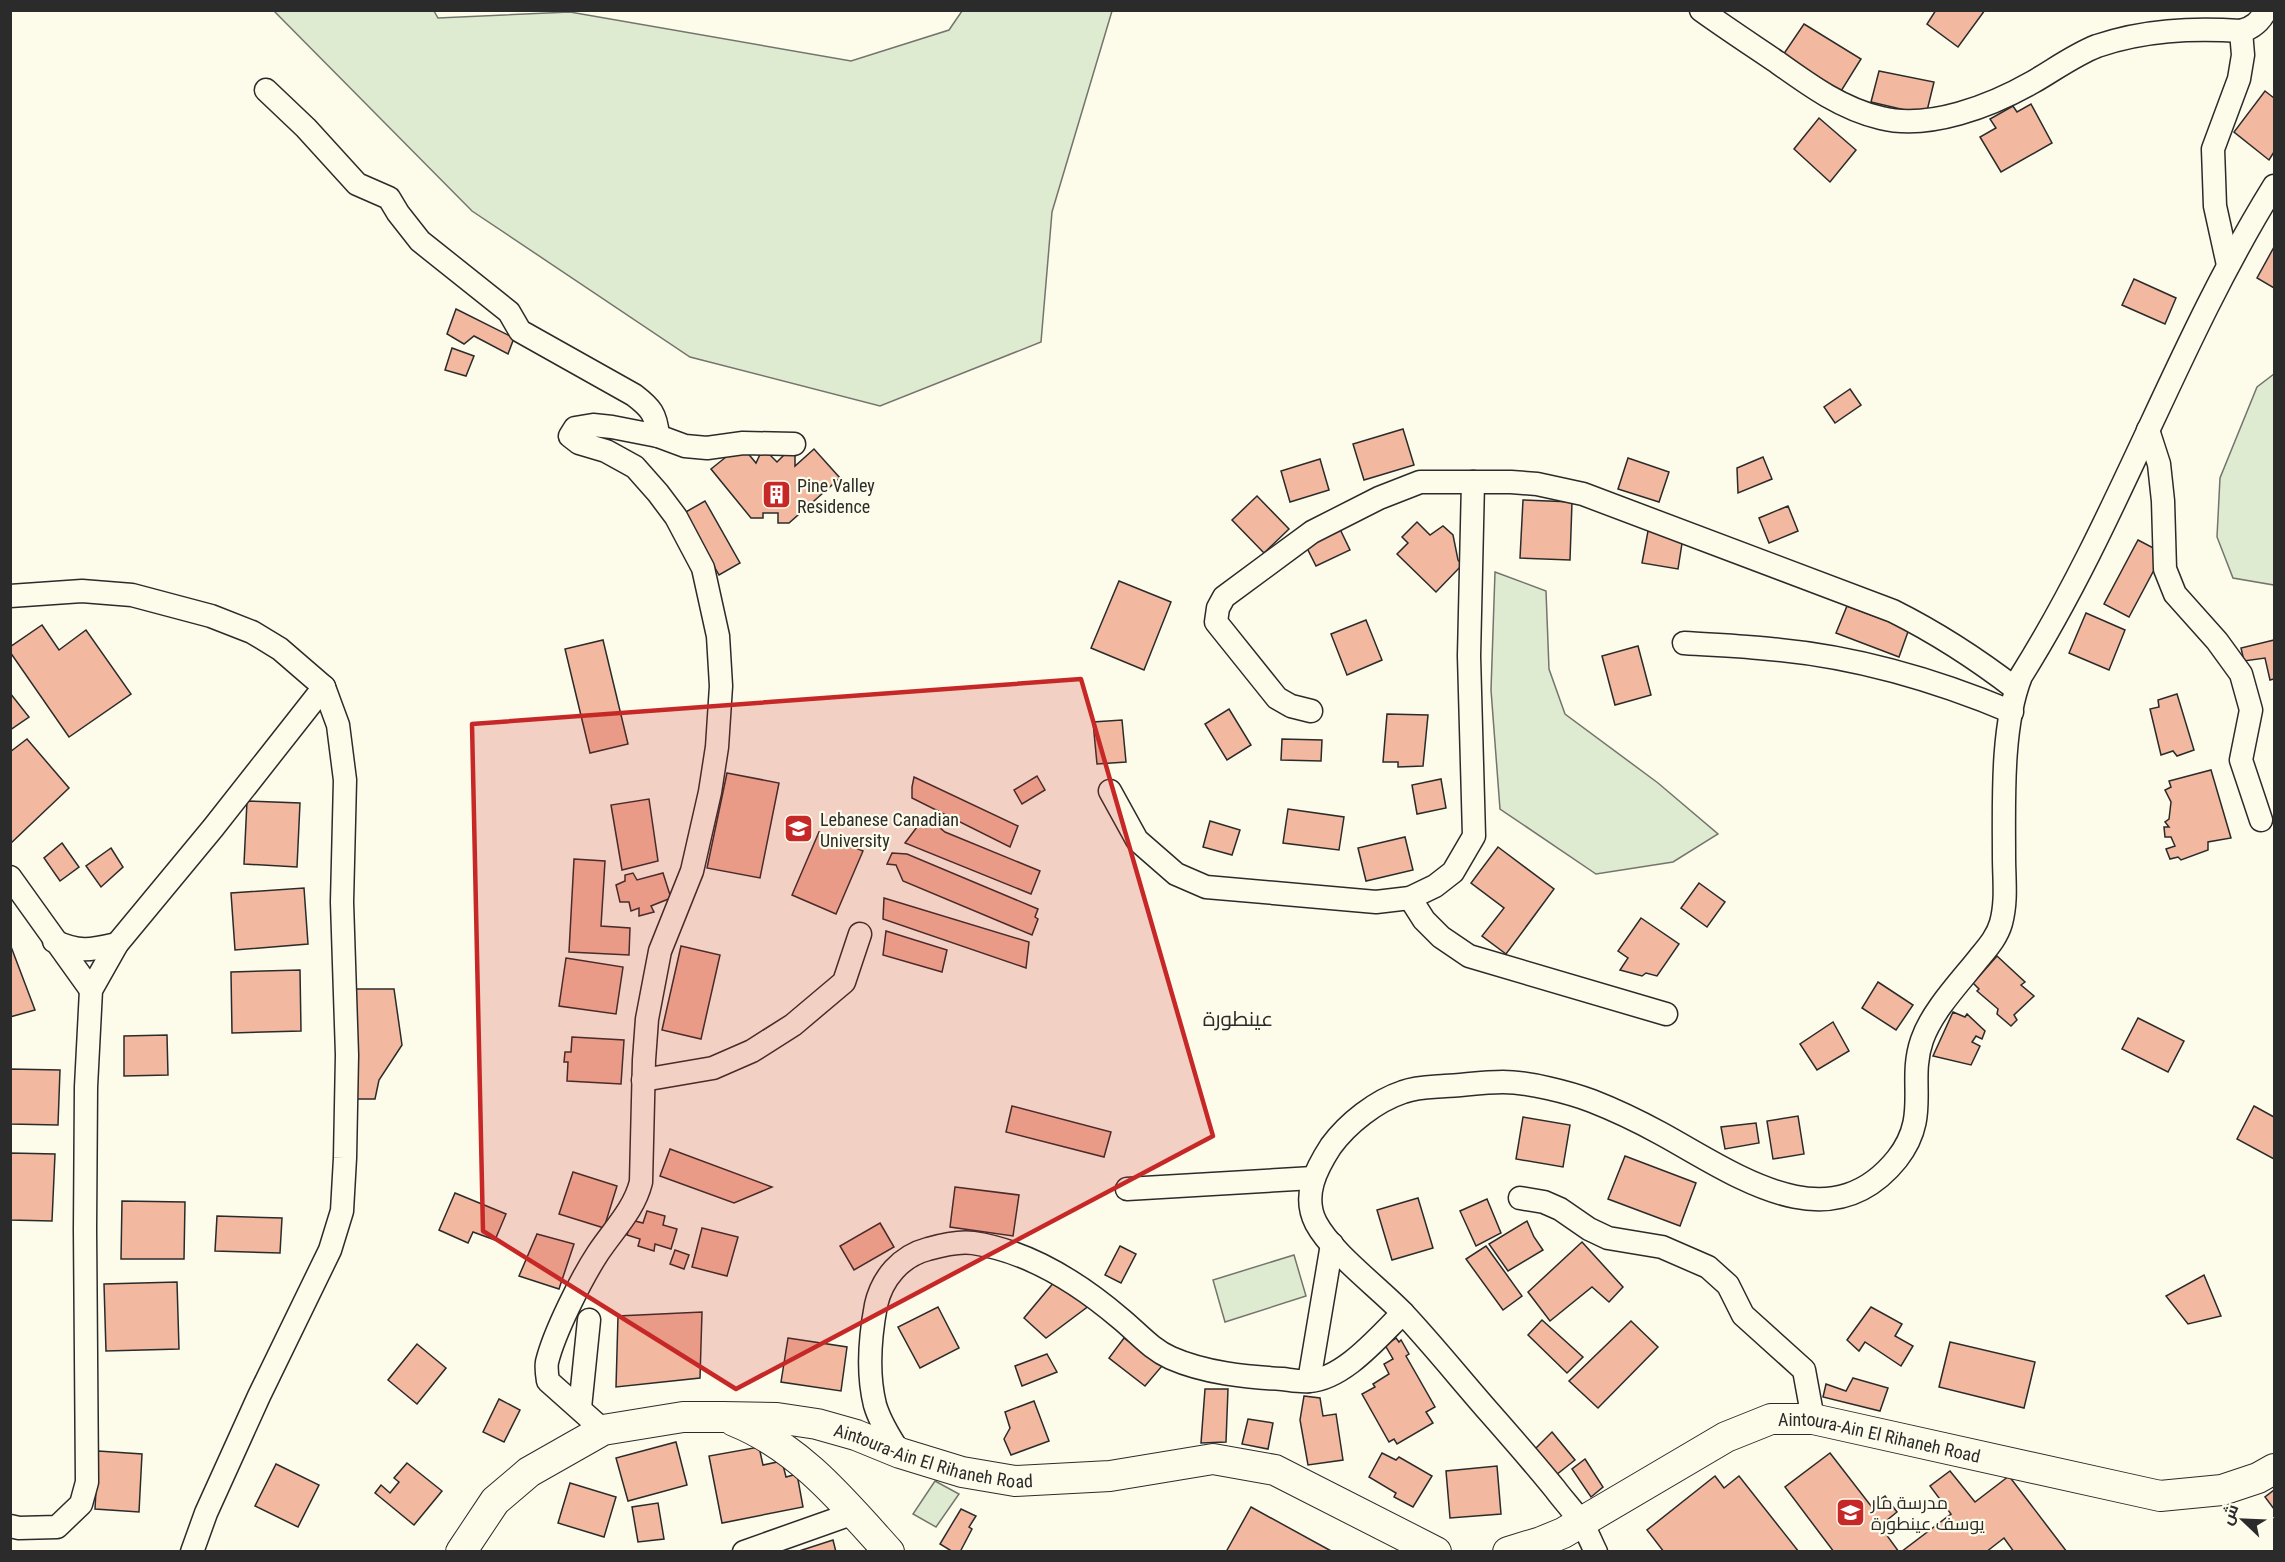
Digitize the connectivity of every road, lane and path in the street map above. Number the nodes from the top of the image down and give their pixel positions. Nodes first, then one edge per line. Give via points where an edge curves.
1 (1701, 10) edge
2 (2266, 10) edge
3 (2241, 31) junction
4 (266, 90) dead end
5 (2274, 186) edge
6 (2228, 265) junction
7 (2148, 430) junction
8 (658, 436) junction
9 (795, 444) dead end
10 (1473, 482) junction
11 (10, 596) edge
12 (1684, 643) dead end
13 (324, 687) junction
14 (2016, 689) junction
15 (1311, 711) dead end
16 (2012, 712) junction
17 (1110, 791) dead end
18 (2261, 820) dead end
19 (10, 878) edge
20 (1410, 898) junction
21 (860, 934) dead end
22 (54, 941) junction
23 (117, 944) junction
24 (91, 990) junction
25 (1666, 1014) dead end
26 (643, 1080) junction
27 (1313, 1178) junction
28 (1127, 1189) dead end
29 (1520, 1198) dead end
30 (1332, 1244) junction
31 (1403, 1313) junction
32 (589, 1320) dead end
33 (1310, 1381) junction
34 (580, 1408) junction
35 (723, 1416) junction
36 (1813, 1419) junction
37 (603, 1430) junction
38 (900, 1453) junction
39 (2274, 1469) edge
40 (854, 1513) junction
41 (10, 1526) edge
42 (1572, 1535) edge
43 (1520, 1550) edge
44 (192, 1551) edge
45 (461, 1551) edge
46 (744, 1551) edge
47 (890, 1551) edge
48 (1436, 1551) edge
49 (1596, 1551) edge

1 - 3 street via 1832,98 1881,118 1907,122 1929,120 2001,99 2096,47 2165,30
2 - 3 street via 2261,20
3 - 6 street via 2239,79 2213,149 2215,206
4 - 8 street via 357,184 389,198 420,241 509,312 520,331 648,406 657,419
5 - 6 street
6 - 7 street
7 - 14 street via 2082,569
7 - 18 street via 2159,464 2165,568 2175,594 2241,674 2251,710 2241,760
8 - 9 street via 685,446 707,448 743,443
8 - 26 street via 593,425 575,428 570,436 635,467 676,517 703,568 718,636 721,686 710,792 692,871 660,951 647,1019
10 - 14 street via 1537,484 1583,494 1893,611 1932,630
10 - 15 street via 1420,483 1379,498 1311,532 1224,597 1216,622 1277,698
10 - 20 street via 1469,656 1474,836 1453,872
11 - 13 street via 82,591 132,595 171,604 252,632 280,649
12 - 16 street via 1772,649 1868,665 1972,695
13 - 23 street
13 - 44 street via 338,725 345,780 342,902 347,1054 342,1211 330,1250 259,1396
14 - 16 street
16 - 27 street via 2007,741 2005,900 2001,924 1920,1044 1917,1114 1912,1137 1880,1178 1859,1192 1840,1199 1794,1198 1733,1173 1644,1125 1587,1100 1507,1082 1405,1090 1349,1126 1321,1161
17 - 20 street via 1137,840 1176,874 1206,887 1376,902
19 - 22 street
20 - 25 street via 1424,920 1469,956
21 - 26 street via 844,982 793,1025 752,1051 713,1068
22 - 23 street via 88,951
22 - 24 street
23 - 24 street
24 - 41 street via 86,1087 87,1482 81,1504 57,1527
26 - 34 street via 638,1196 598,1253 546,1365 548,1381
27 - 28 street
27 - 30 street via 1310,1200 1315,1222
29 - 36 street via 1560,1209 1608,1238 1662,1247 1708,1267 1728,1285 1743,1315 1804,1370
30 - 31 street
30 - 33 street
31 - 33 street via 1353,1361 1327,1378
31 - 42 street via 1535,1465
32 - 34 street
33 - 38 street via 1239,1375 1173,1359 1158,1352 1083,1290 1048,1269 1014,1254 972,1243 944,1245 906,1259 889,1274 879,1293 872,1327 875,1405
34 - 37 street
35 - 37 main road, Aintoura-Ain El Rihaneh Road via 683,1417
35 - 38 main road, Aintoura-Ain El Rihaneh Road via 817,1424
35 - 40 main road via 790,1452
36 - 39 main road, Aintoura-Ain El Rihaneh Road via 2160,1496 2222,1490
36 - 42 main road, Aintoura-Ain El Rihaneh Road via 1771,1419 1726,1437
37 - 45 main road, Aintoura-Ain El Rihaneh Road via 529,1472 495,1501
38 - 48 main road, Aintoura-Ain El Rihaneh Road via 962,1472 1015,1481 1110,1476 1213,1459 1275,1470
40 - 46 street
40 - 47 main road
42 - 43 main road, Aintoura-Ain El Rihaneh Road
42 - 49 street

